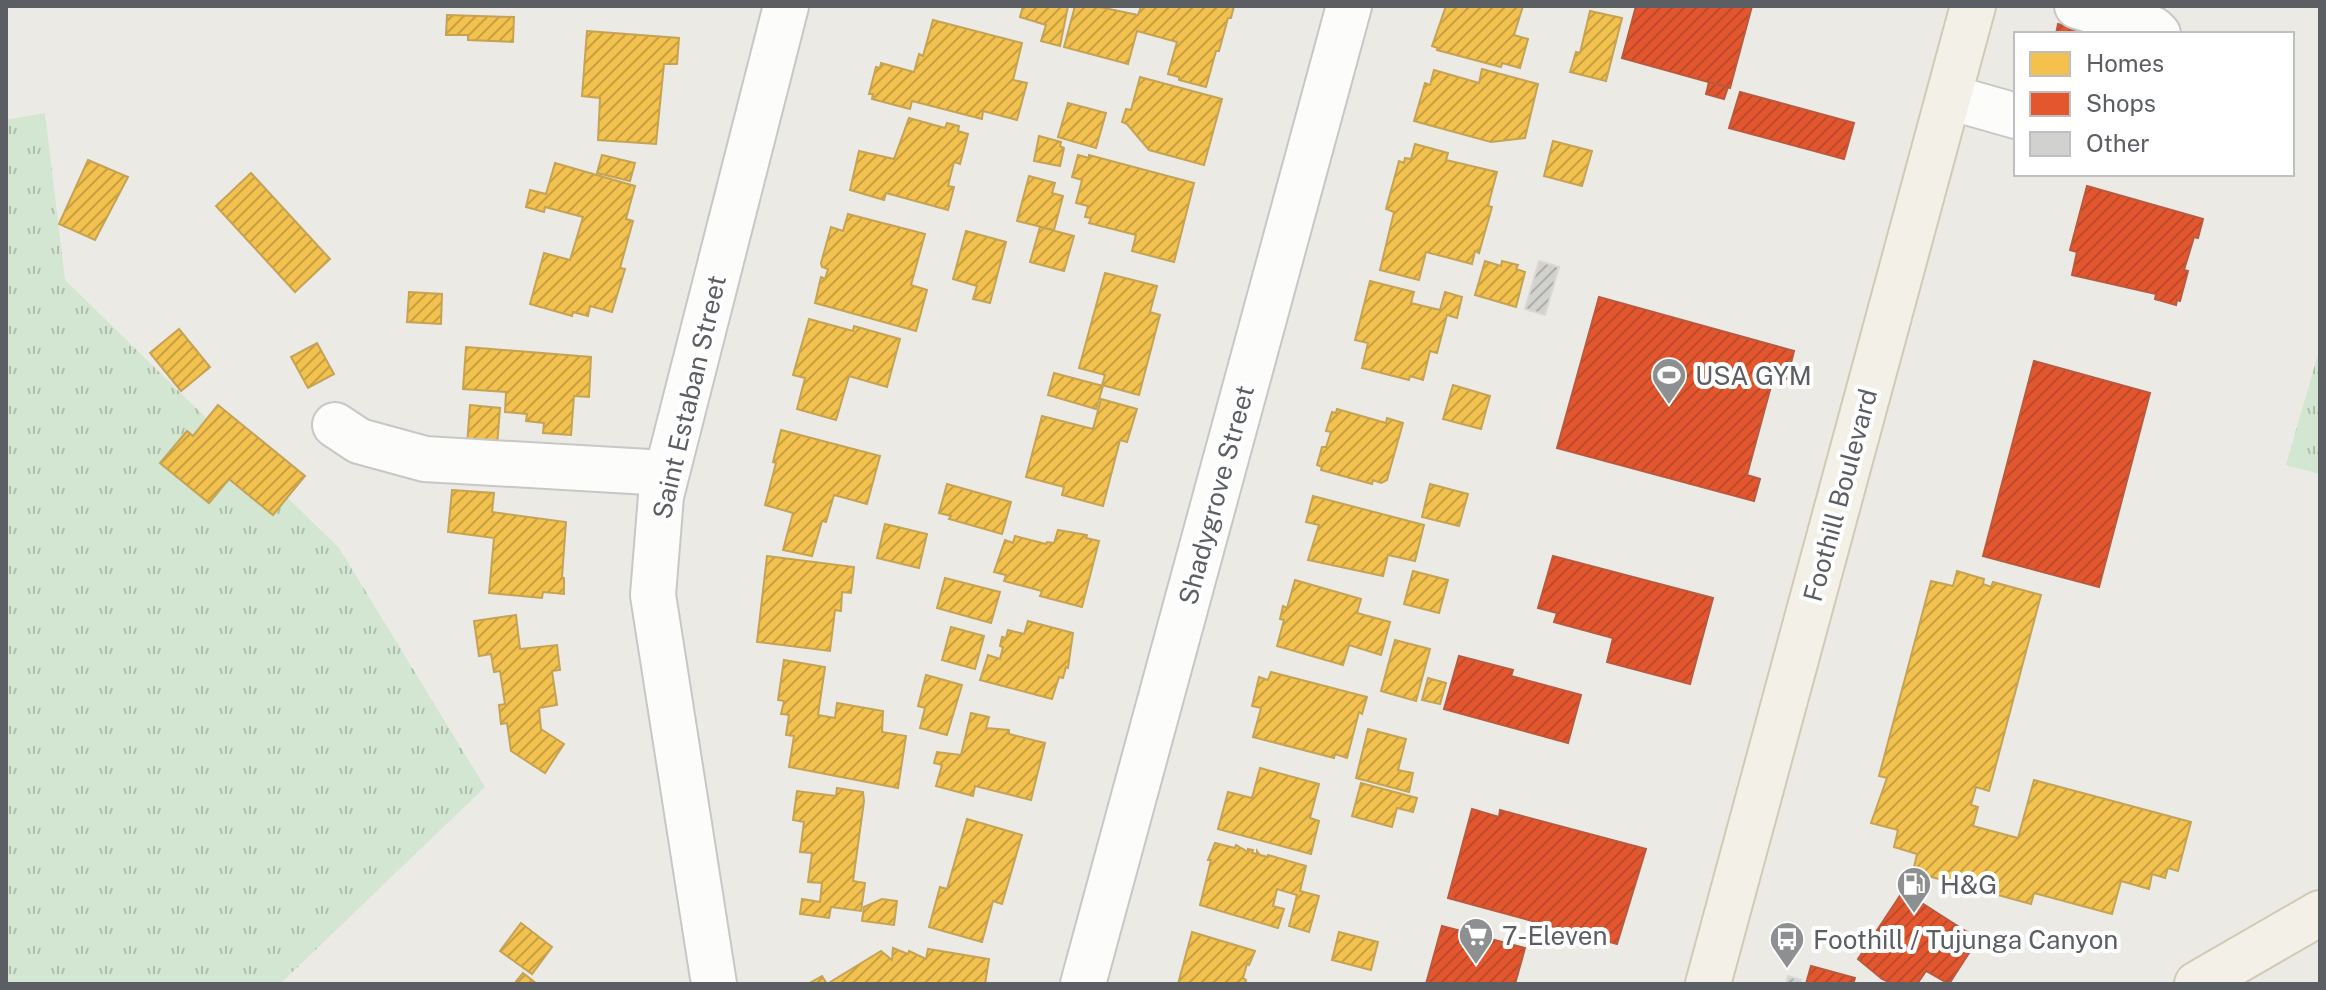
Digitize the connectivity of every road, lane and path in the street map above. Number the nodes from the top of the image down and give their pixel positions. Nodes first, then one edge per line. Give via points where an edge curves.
1 (786, 6) edge
2 (1349, 6) edge
3 (1973, 6) edge
4 (2077, 6) edge
5 (2156, 32) edge
6 (1949, 97) junction
7 (2014, 115) edge
8 (335, 425) dead end
9 (666, 473) junction
10 (2320, 913) edge
11 (714, 984) edge
12 (1083, 984) edge
13 (1708, 984) edge
14 (2197, 984) edge

1 - 9 street, Saint Estaban Street
2 - 12 street, Shadygrove Street
3 - 6 main road, Foothill Boulevard
4 - 5 street
6 - 7 street
6 - 13 main road, Foothill Boulevard
8 - 9 street via 359,441 425,459
9 - 11 street, Saint Estaban Street via 653,595
10 - 14 main road

